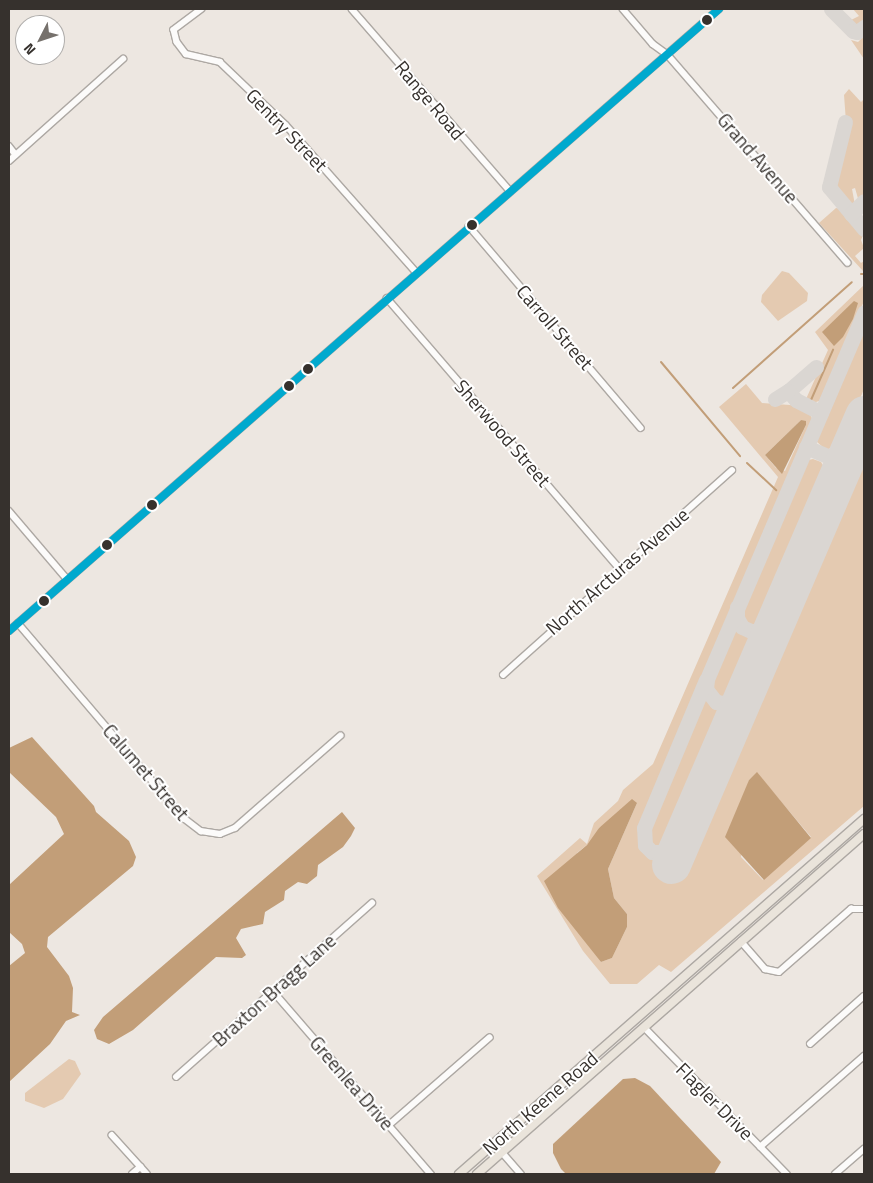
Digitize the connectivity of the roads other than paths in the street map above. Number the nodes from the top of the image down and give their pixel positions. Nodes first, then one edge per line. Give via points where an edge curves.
1 (202, 9) edge
2 (352, 9) edge
3 (623, 9) edge
4 (719, 9) edge
5 (667, 54) junction
6 (123, 59) dead end
7 (9, 146) edge
8 (16, 154) junction
9 (9, 161) edge
10 (510, 190) junction
11 (469, 226) junction
12 (848, 264) dead end
13 (416, 272) junction
14 (387, 298) junction
15 (640, 428) dead end
16 (732, 470) dead end
17 (9, 511) edge
18 (619, 568) junction
19 (67, 579) junction
20 (18, 623) junction
21 (9, 631) edge
22 (503, 675) dead end
23 (340, 736) dead end
24 (864, 819) edge
25 (864, 834) edge
26 (372, 903) dead end
27 (861, 908) edge
28 (741, 942) junction
29 (273, 991) junction
30 (864, 996) edge
31 (644, 1027) junction
32 (489, 1038) dead end
33 (810, 1044) dead end
34 (864, 1056) edge
35 (176, 1077) dead end
36 (389, 1125) junction
37 (112, 1135) dead end
38 (760, 1147) junction
39 (864, 1149) edge
40 (502, 1152) junction
41 (141, 1168) junction
42 (133, 1174) edge
43 (147, 1174) edge
44 (431, 1174) edge
45 (460, 1174) edge
46 (477, 1174) edge
47 (521, 1174) edge
48 (787, 1174) edge
49 (835, 1174) edge

1 - 13 street, Gentry Street via 174,30 177,42 186,54 220,62 286,125
2 - 10 street, Range Road
3 - 5 street, Grand Avenue via 653,44
4 - 5 street
5 - 10 street
5 - 12 street, Grand Avenue
6 - 8 street
7 - 8 street
8 - 9 street
10 - 11 street
11 - 13 street
11 - 15 street, Carroll Street
13 - 14 street
14 - 18 street, Sherwood Street
14 - 19 street
16 - 18 street, North Arcturas Avenue
17 - 19 street
18 - 22 street, North Arcturas Avenue
19 - 20 street
20 - 21 street
20 - 23 street, Calumet Street via 185,819 202,831 220,834 235,828
24 - 45 main road, North Keene Road
25 - 28 main road, North Keene Road
26 - 29 street, Braxton Bragg Lane
27 - 28 street via 851,909 779,972 765,969
28 - 31 main road, North Keene Road
29 - 35 street, Braxton Bragg Lane
29 - 36 street, Greenlea Drive
30 - 33 street
31 - 38 street, Flagler Drive
31 - 40 main road, North Keene Road
32 - 36 street
34 - 38 street
36 - 44 street, Greenlea Drive
37 - 41 street
38 - 48 street, Flagler Drive
39 - 49 street
40 - 46 main road, North Keene Road
40 - 47 street
41 - 42 street
41 - 43 street

